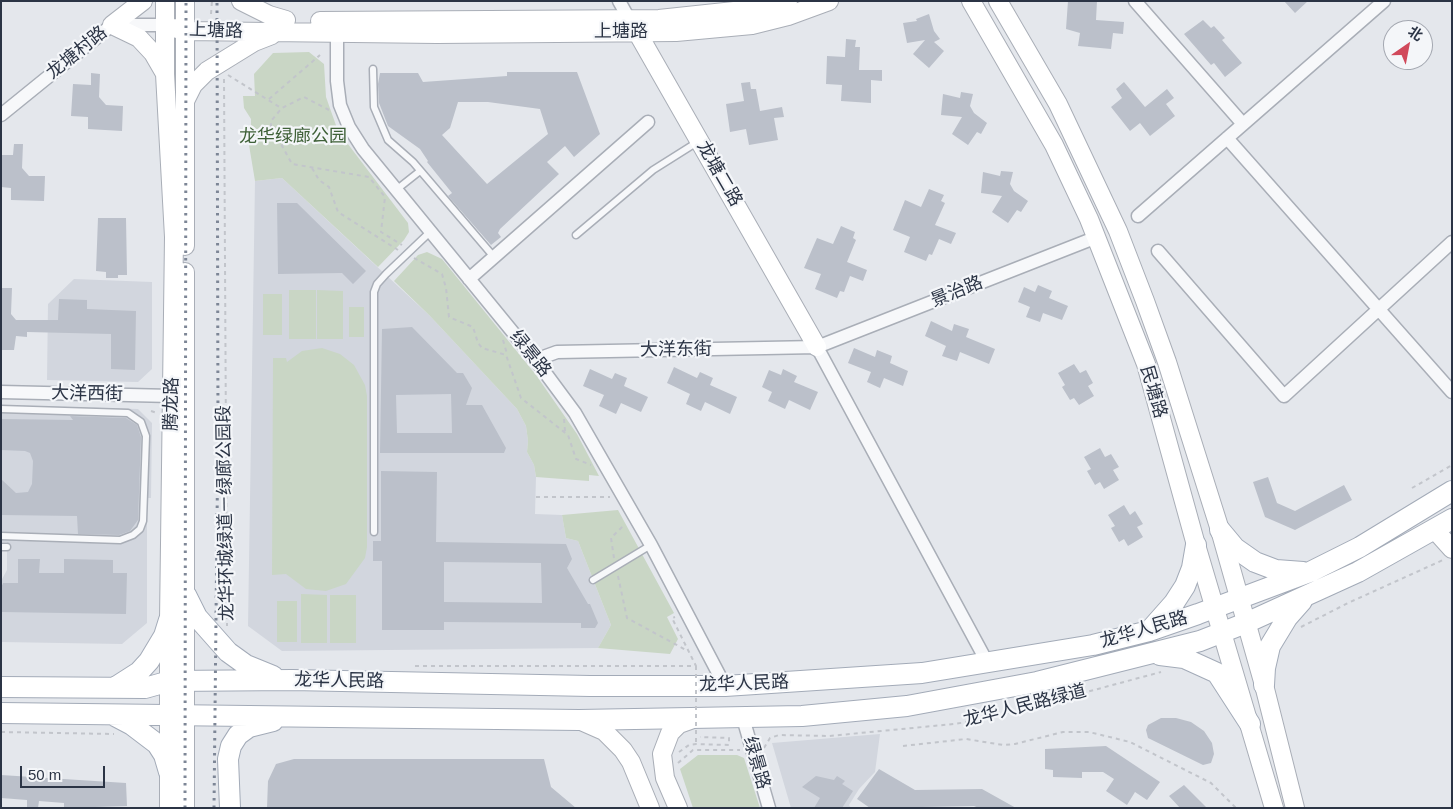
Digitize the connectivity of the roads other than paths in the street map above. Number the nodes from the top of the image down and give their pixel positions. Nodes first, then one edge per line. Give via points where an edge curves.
1 (143, 1) edge
2 (164, 1) edge
3 (185, 1) edge
4 (241, 1) edge
5 (620, 1) edge
6 (788, 1) edge
7 (829, 1) edge
8 (971, 1) edge
9 (998, 1) edge
10 (1134, 1) edge
11 (1384, 1) edge
12 (112, 25) junction
13 (165, 25) junction
14 (185, 25) junction
15 (285, 26) junction
16 (634, 26) junction
17 (337, 33) junction
18 (372, 69) dead end
19 (165, 74) junction
20 (185, 101) junction
21 (1, 115) edge
22 (648, 122) dead end
23 (1242, 124) junction
24 (1227, 138) junction
25 (700, 140) junction
26 (420, 171) junction
27 (396, 190) junction
28 (1138, 216) dead end
29 (430, 232) junction
30 (576, 234) dead end
31 (1097, 237) junction
32 (1452, 242) edge
33 (1158, 251) dead end
34 (494, 257) junction
35 (469, 279) junction
36 (1378, 308) junction
37 (818, 347) junction
38 (538, 363) junction
39 (1, 392) edge
40 (1452, 392) edge
41 (172, 396) junction
42 (1, 409) edge
43 (1452, 491) edge
44 (1452, 519) edge
45 (1434, 529) junction
46 (1220, 530) junction
47 (374, 532) dead end
48 (1, 536) edge
49 (651, 545) junction
50 (1196, 545) junction
51 (1448, 554) edge
52 (1310, 572) junction
53 (593, 580) dead end
54 (1310, 594) junction
55 (186, 595) junction
56 (1239, 600) junction
57 (1216, 608) junction
58 (169, 620) junction
59 (1246, 623) junction
60 (1149, 631) junction
61 (1223, 632) junction
62 (1148, 656) junction
63 (987, 662) junction
64 (292, 680) junction
65 (178, 681) junction
66 (1264, 685) junction
67 (725, 686) junction
68 (1, 687) edge
69 (114, 688) junction
70 (1, 713) edge
71 (109, 714) junction
72 (177, 714) junction
73 (299, 715) junction
74 (743, 718) junction
75 (693, 719) junction
76 (579, 720) junction
77 (1250, 724) junction
78 (169, 772) junction
79 (169, 808) edge
80 (185, 808) edge
81 (230, 808) edge
82 (650, 808) edge
83 (678, 808) edge
84 (769, 808) edge
85 (1274, 808) edge
86 (1295, 808) edge

1 - 12 main road
2 - 13 main road, 腾龙路
3 - 14 main road, 腾龙路
4 - 15 main road
5 - 16 street, 龙塘二路
6 - 16 main road, 上塘路
7 - 16 main road, 上塘路 via 788,16 714,30
8 - 31 main road, 民塘路 via 1054,145
9 - 46 main road, 民塘路 via 1058,104 1118,231 1167,362
10 - 23 street
11 - 23 street
12 - 13 street, 龙塘村路
12 - 19 main road via 140,38
12 - 21 street, 龙塘村路
13 - 14 main road, 上塘路
13 - 19 main road, 腾龙路
14 - 15 main road, 上塘路
14 - 20 main road, 腾龙路
15 - 16 main road, 上塘路
15 - 17 main road, 上塘路
15 - 20 main road via 208,71 193,85
16 - 17 main road, 上塘路
16 - 25 main road, 龙塘二路
17 - 27 street, 绿景路 via 336,82 344,115 356,139
18 - 26 lane via 375,115 391,144
19 - 41 main road, 腾龙路 via 174,237
20 - 55 main road, 腾龙路
22 - 34 street
23 - 24 street
24 - 28 street
24 - 36 street
25 - 30 lane via 653,170
25 - 37 main road, 龙塘二路
26 - 27 lane
26 - 34 lane
27 - 29 street, 绿景路
29 - 35 street, 绿景路
29 - 47 lane via 386,274 374,292
31 - 37 street, 景治路
31 - 50 main road, 民塘路 via 1146,364
32 - 36 street
33 - 36 street via 1284,396
34 - 35 street
35 - 38 street, 绿景路
36 - 40 street
37 - 38 street, 大洋东街 via 557,352
37 - 63 street
38 - 49 street, 绿景路 via 591,439
39 - 41 street, 大洋西街
41 - 58 main road, 腾龙路
42 - 48 lane via 128,413 141,422 146,436 143,521 133,535 120,540
43 - 52 main road, 龙华人民路 via 1360,547
44 - 45 main road, 龙华人民路
45 - 51 main road
45 - 54 main road, 龙华人民路 via 1358,572
46 - 52 main road via 1235,548 1255,562 1276,570
46 - 56 main road, 民塘路
49 - 53 lane
49 - 67 street, 绿景路
50 - 57 main road, 民塘路
50 - 60 main road via 1185,586
52 - 56 main road, 龙华人民路
54 - 59 main road, 龙华人民路
54 - 66 main road via 1287,618 1274,638 1267,657
55 - 64 main road via 208,631 238,661 263,673
55 - 65 main road, 腾龙路
56 - 57 main road, 龙华人民路
56 - 59 main road, 民塘路
57 - 60 main road, 龙华人民路
57 - 61 main road, 民塘路
58 - 65 main road, 腾龙路
58 - 69 main road via 164,636 149,661
59 - 61 main road, 龙华人民路
59 - 66 main road, 民塘路
60 - 63 main road, 龙华人民路 via 1093,645
61 - 62 main road, 龙华人民路
61 - 77 main road, 民塘路
62 - 74 main road, 龙华人民路 via 954,699 856,712
62 - 77 main road via 1184,658 1217,673
63 - 67 main road, 龙华人民路 via 922,673
64 - 65 main road, 龙华人民路
64 - 67 main road, 龙华人民路
65 - 69 main road, 龙华人民路 via 145,688
65 - 72 main road, 腾龙路
66 - 86 main road, 民塘路
68 - 69 main road, 龙华人民路
70 - 71 main road, 龙华人民路
71 - 72 main road, 龙华人民路
71 - 78 main road via 132,725 157,744
72 - 73 main road, 龙华人民路
72 - 78 main road, 腾龙路
72 - 80 main road, 腾龙路
73 - 76 main road, 龙华人民路
73 - 81 main road via 256,724 238,735 228,759
74 - 75 main road, 龙华人民路
74 - 84 street, 绿景路
75 - 76 main road, 龙华人民路
75 - 83 main road via 679,724 670,733 662,754 665,778
76 - 82 main road via 604,731 623,750
77 - 85 main road, 民塘路
78 - 79 main road, 腾龙路

